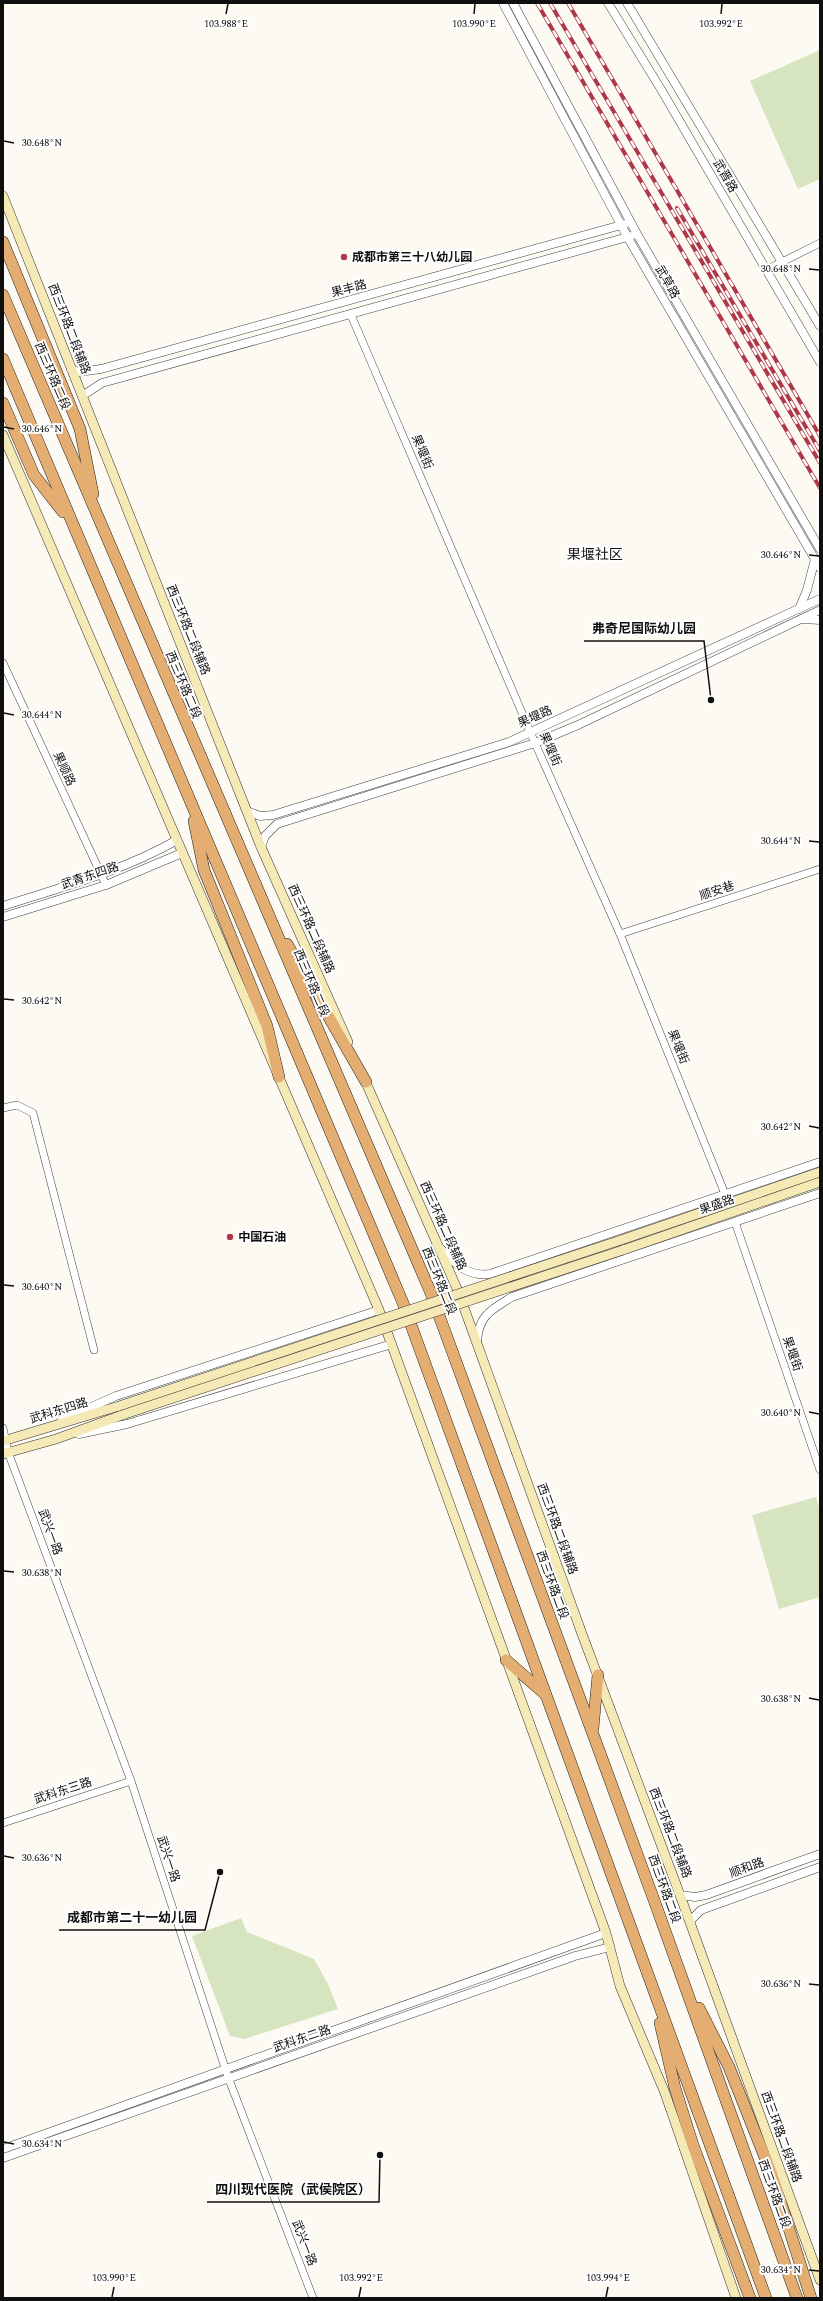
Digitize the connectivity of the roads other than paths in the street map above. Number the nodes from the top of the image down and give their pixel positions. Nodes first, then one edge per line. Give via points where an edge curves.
1 (503, 3) edge
2 (512, 3) edge
3 (608, 3) edge
4 (627, 3) edge
5 (3, 196) edge
6 (632, 222) junction
7 (621, 225) junction
8 (637, 234) junction
9 (628, 238) junction
10 (3, 242) edge
11 (820, 243) edge
12 (782, 261) junction
13 (766, 270) junction
14 (3, 295) edge
15 (351, 315) junction
16 (820, 326) edge
17 (3, 359) edge
18 (820, 362) edge
19 (72, 369) junction
20 (82, 396) junction
21 (3, 403) edge
22 (3, 435) edge
23 (97, 516) junction
24 (72, 523) junction
25 (820, 550) edge
26 (815, 559) junction
27 (820, 568) edge
28 (820, 599) edge
29 (799, 609) junction
30 (820, 610) edge
31 (802, 619) junction
32 (820, 620) edge
33 (3, 663) edge
34 (531, 733) junction
35 (535, 743) junction
36 (189, 797) junction
37 (247, 811) junction
38 (177, 840) junction
39 (261, 847) junction
40 (182, 853) junction
41 (820, 869) edge
42 (101, 875) junction
43 (106, 885) junction
44 (260, 897) junction
45 (3, 906) edge
46 (3, 917) edge
47 (620, 934) junction
48 (279, 1078) junction
49 (366, 1082) junction
50 (3, 1108) edge
51 (820, 1162) edge
52 (820, 1172) edge
53 (764, 1180) junction
54 (820, 1182) edge
55 (820, 1193) edge
56 (725, 1194) junction
57 (771, 1210) junction
58 (735, 1222) junction
59 (439, 1247) junction
60 (378, 1310) junction
61 (477, 1341) junction
62 (392, 1344) junction
63 (94, 1350) dead end
64 (45, 1427) junction
65 (3, 1428) edge
66 (56, 1439) junction
67 (5, 1441) edge
68 (6, 1453) edge
69 (820, 1470) edge
70 (506, 1660) junction
71 (598, 1675) junction
72 (546, 1694) junction
73 (593, 1733) junction
74 (131, 1781) junction
75 (3, 1823) edge
76 (820, 1854) edge
77 (820, 1867) edge
78 (680, 1895) junction
79 (690, 1920) junction
80 (606, 1933) junction
81 (610, 1947) junction
82 (677, 1963) junction
83 (648, 1974) junction
84 (227, 2073) junction
85 (3, 2149) edge
86 (3, 2158) edge
87 (741, 2274) junction
88 (819, 2276) edge
89 (811, 2296) edge
90 (313, 2298) edge
91 (736, 2298) edge
92 (743, 2298) edge
93 (750, 2298) edge
94 (766, 2298) edge
95 (797, 2298) edge

1 - 7 street, 武草路
2 - 6 street, 武草路
3 - 13 street, 武晋路
4 - 12 street, 武晋路
5 - 19 main road, 西三环路二段辅路
6 - 7 street, 果丰路
6 - 8 street, 武草路
7 - 9 street, 武草路
7 - 19 street, 果丰路 via 101,369 78,372
8 - 9 street
8 - 25 street, 武草路
9 - 15 street
9 - 26 street, 武草路
10 - 23 highway via 80,429
11 - 12 street
12 - 13 street
12 - 16 street, 武晋路
13 - 18 street, 武晋路
14 - 23 highway, 西三环路二段
15 - 20 street via 102,383
15 - 34 street, 果堰街
17 - 24 highway
19 - 20 main road, 西三环路二段辅路
20 - 37 main road, 西三环路二段辅路
21 - 24 highway via 34,475
22 - 38 main road
23 - 44 highway, 西三环路二段
24 - 36 highway
26 - 27 street, 武草路
26 - 29 street
28 - 29 street, 果堰路
29 - 34 street, 果堰路
30 - 31 street, 果堰路
31 - 32 street
31 - 35 street, 果堰路
33 - 42 street, 果顺路
34 - 35 street, 果堰街
34 - 37 street, 果堰路 via 273,815 260,816
35 - 39 street, 果堰路 via 277,824 265,836
35 - 47 street, 果堰街
36 - 48 highway via 204,870 267,1026
36 - 72 highway via 403,1303
37 - 39 main road, 西三环路二段辅路
38 - 40 main road
38 - 42 street, 武青东四路 via 159,851
39 - 49 main road, 西三环路二段辅路
40 - 43 street, 武青东四路
40 - 48 main road
41 - 47 street, 顺安巷
42 - 43 street, 果顺路
42 - 45 street, 武青东四路
43 - 46 street, 武青东四路
44 - 49 highway
44 - 73 highway, 西三环路二段 via 430,1291
47 - 56 street, 果堰街
48 - 60 main road
49 - 59 main road, 西三环路二段辅路
50 - 63 street via 17,1105 34,1113
51 - 53 street
52 - 53 street
52 - 64 main road, 武科东四路, bridge via 119,1406
53 - 56 street
54 - 57 street
54 - 66 main road, 果盛路, bridge
55 - 57 street
56 - 59 street via 490,1274 482,1275 460,1267
57 - 58 street
58 - 61 street via 512,1297 490,1311 480,1322
58 - 69 street, 果堰街
59 - 61 main road, 西三环路二段辅路
60 - 62 main road
60 - 64 street via 116,1396
61 - 71 main road, 西三环路二段辅路
62 - 66 street via 127,1424
62 - 70 main road
64 - 67 main road, 武科东四路
65 - 67 street, 武兴一路
66 - 68 main road, 果盛路
67 - 68 street, 武兴一路
68 - 74 street, 武兴一路
70 - 72 highway
70 - 80 main road
71 - 73 highway
71 - 78 main road, 西三环路二段辅路
72 - 83 highway
73 - 82 highway, 西三环路二段
74 - 75 street, 武科东三路
74 - 84 street, 武兴一路
76 - 78 street, 顺和路 via 706,1895
77 - 79 street, 顺和路 via 701,1910
78 - 79 main road, 西三环路二段辅路
79 - 88 main road, 西三环路二段辅路
80 - 81 main road
80 - 84 street, 武科东二路
81 - 84 street, 武科东二路 via 575,1956
81 - 91 main road via 620,1986 665,2093
82 - 89 highway via 729,2067 772,2175
82 - 95 highway, 西三环路二段
83 - 87 highway via 675,2088 693,2145
83 - 94 highway
84 - 85 street, 武科东二路
84 - 86 street, 武科东二路
84 - 90 street, 武兴一路
87 - 92 highway
87 - 93 highway

